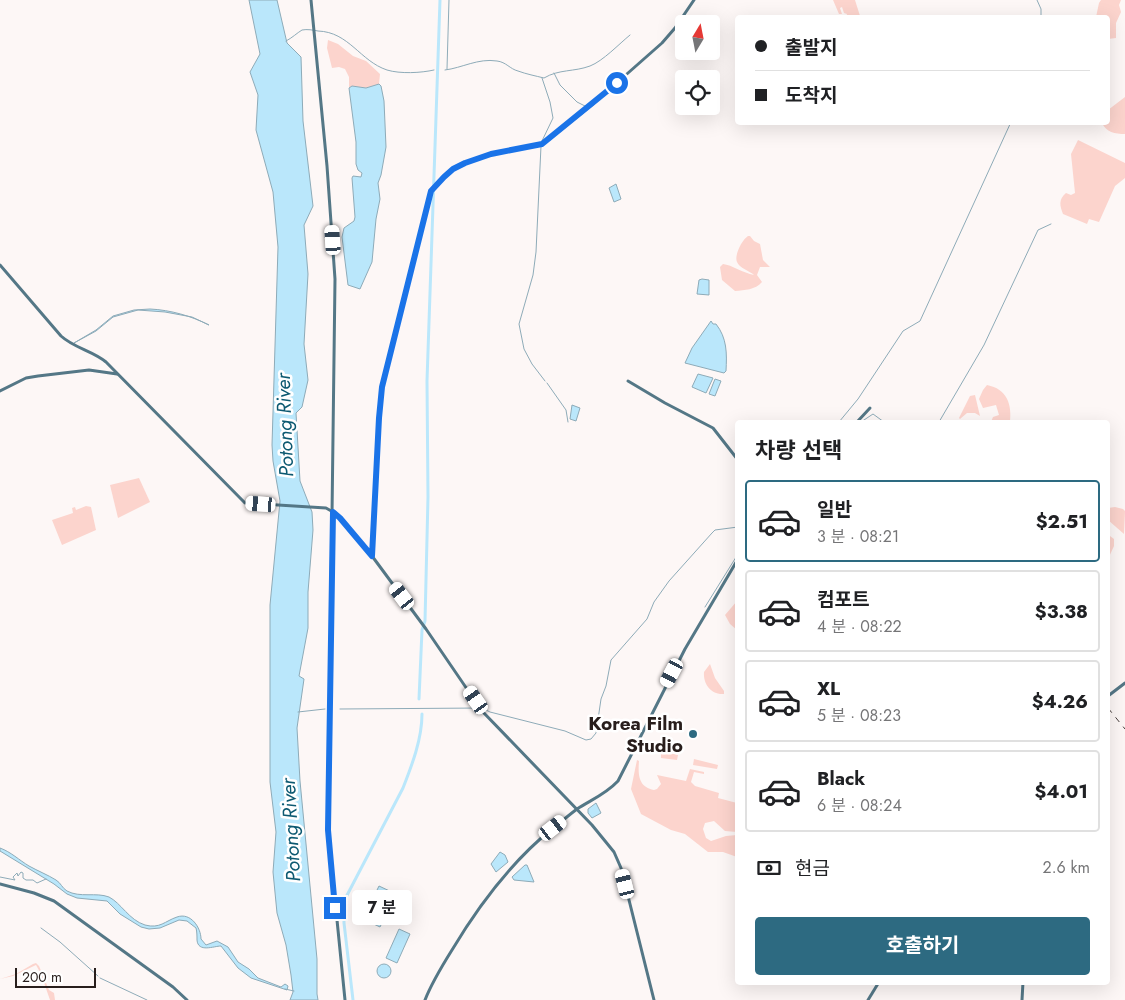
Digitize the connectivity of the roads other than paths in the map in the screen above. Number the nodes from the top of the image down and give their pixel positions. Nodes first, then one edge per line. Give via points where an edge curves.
1 (311, 0) edge
2 (694, 0) edge
3 (0, 265) edge
4 (117, 374) junction
5 (628, 381) dead end
6 (0, 391) edge
7 (870, 408) dead end
8 (858, 420) edge
9 (735, 456) edge
10 (333, 512) junction
11 (372, 556) junction
12 (735, 564) edge
13 (1125, 683) edge
14 (1110, 694) edge
15 (578, 809) junction
16 (0, 884) edge
17 (877, 985) edge
18 (1023, 985) edge
19 (187, 1000) edge
20 (345, 1000) edge
21 (425, 1000) edge
22 (654, 1000) edge
23 (868, 1000) edge
24 (1022, 1000) edge

1 - 10 main road via 336,279
2 - 11 main road via 662,43 594,104 541,144 465,163 444,177 429,196 382,387
3 - 4 main road via 65,339 101,358
4 - 6 main road via 89,370 32,376
4 - 10 main road via 245,503 326,508
5 - 9 main road via 713,428
7 - 8 main road
10 - 11 main road
10 - 20 main road via 328,830
11 - 15 main road via 482,711
12 - 15 main road via 685,649 618,781 610,790
13 - 14 main road
15 - 21 main road via 531,847 487,895 439,971
15 - 22 main road via 614,852 621,868
16 - 19 main road via 54,901
17 - 23 main road
18 - 24 main road

